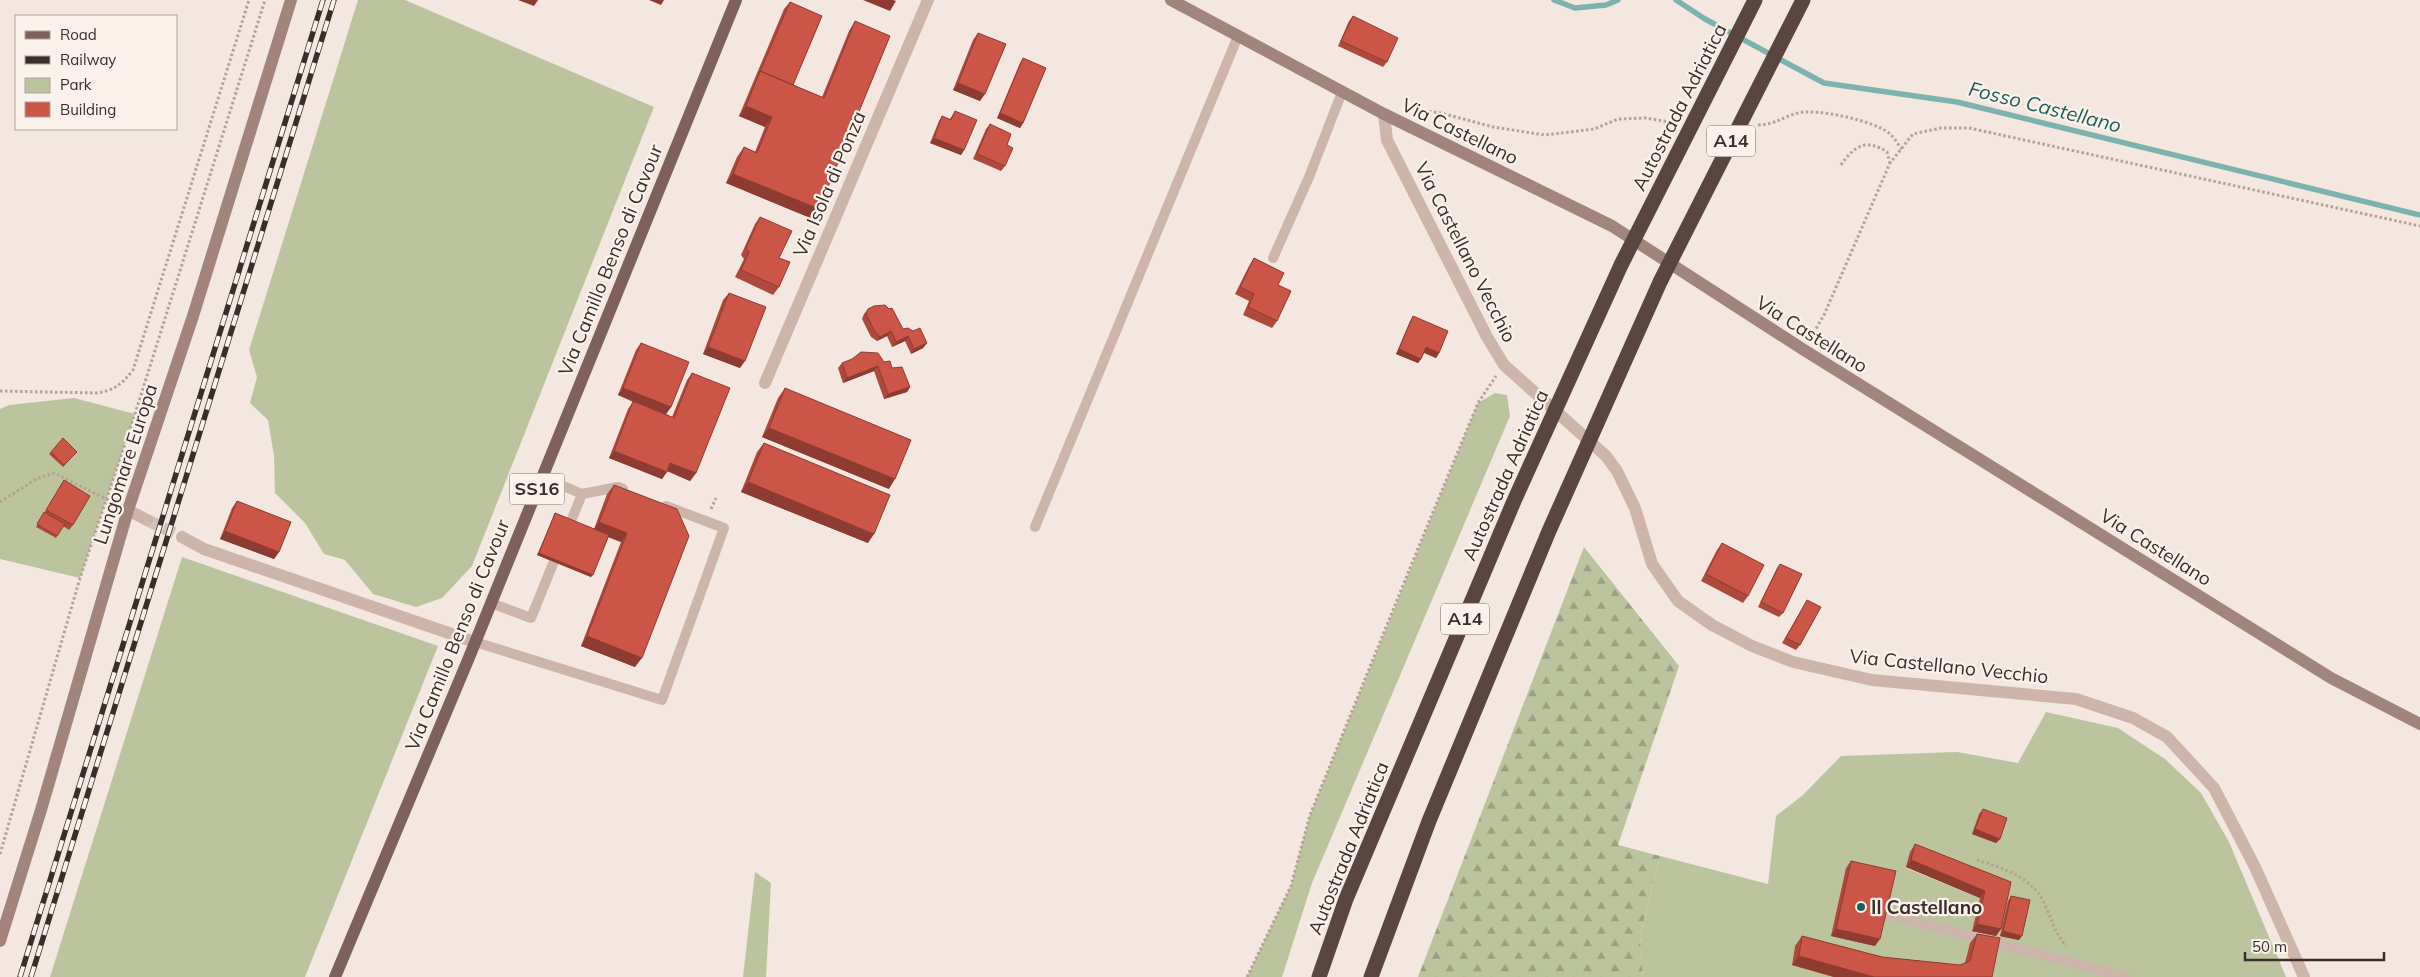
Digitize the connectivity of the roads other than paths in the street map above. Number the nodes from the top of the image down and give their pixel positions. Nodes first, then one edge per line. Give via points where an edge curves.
1 (291, 0) edge
2 (736, 0) edge
3 (928, 0) edge
4 (1171, 0) edge
5 (1755, 0) edge
6 (1803, 0) edge
7 (1238, 36) junction
8 (1342, 92) junction
9 (1384, 114) junction
10 (1273, 258) dead end
11 (765, 383) dead end
12 (542, 478) junction
13 (582, 494) junction
14 (635, 494) edge
15 (653, 501) edge
16 (128, 510) junction
17 (147, 520) tunnel mouth
18 (1035, 527) dead end
19 (182, 537) tunnel mouth
20 (491, 603) junction
21 (475, 642) junction
22 (2420, 724) edge
23 (1889, 916) edge
24 (0, 941) edge
25 (335, 977) edge
26 (1319, 977) edge
27 (1371, 977) edge
28 (2126, 977) edge
29 (2304, 977) edge

1 - 16 street, Lungomare Europa via 193,316
2 - 12 main road, Via Camillo Benso di Cavour / SS16
3 - 11 street, Via Isola di Ponza
4 - 7 street, Via Castellano
5 - 26 highway, Autostrada Adriatica / A14 via 1621,265 1514,501 1346,900
6 - 27 highway, A14 via 1660,282 1553,522 1429,821
7 - 8 street, Via Castellano
7 - 18 lane
8 - 9 street, Via Castellano
8 - 10 lane
9 - 22 street, Via Castellano via 1612,226 1804,350 2330,678
9 - 29 street, Via Castellano Vecchio via 1387,140 1487,337 1504,365 1606,456 1617,471 1635,508 1652,564 1678,601 1712,625 1792,662 1872,680 2076,699 2133,718 2167,738 2214,788 2255,867
12 - 13 lane
12 - 20 main road, Via Camillo Benso di Cavour / SS16
13 - 14 lane via 618,488
13 - 20 lane via 531,618
15 - 21 lane via 724,528 662,700
16 - 17 street
16 - 24 street, Lungomare Europa
19 - 21 street via 204,549
20 - 21 main road, Via Camillo Benso di Cavour / SS16
21 - 25 main road, Via Camillo Benso di Cavour / SS16
23 - 28 lane

